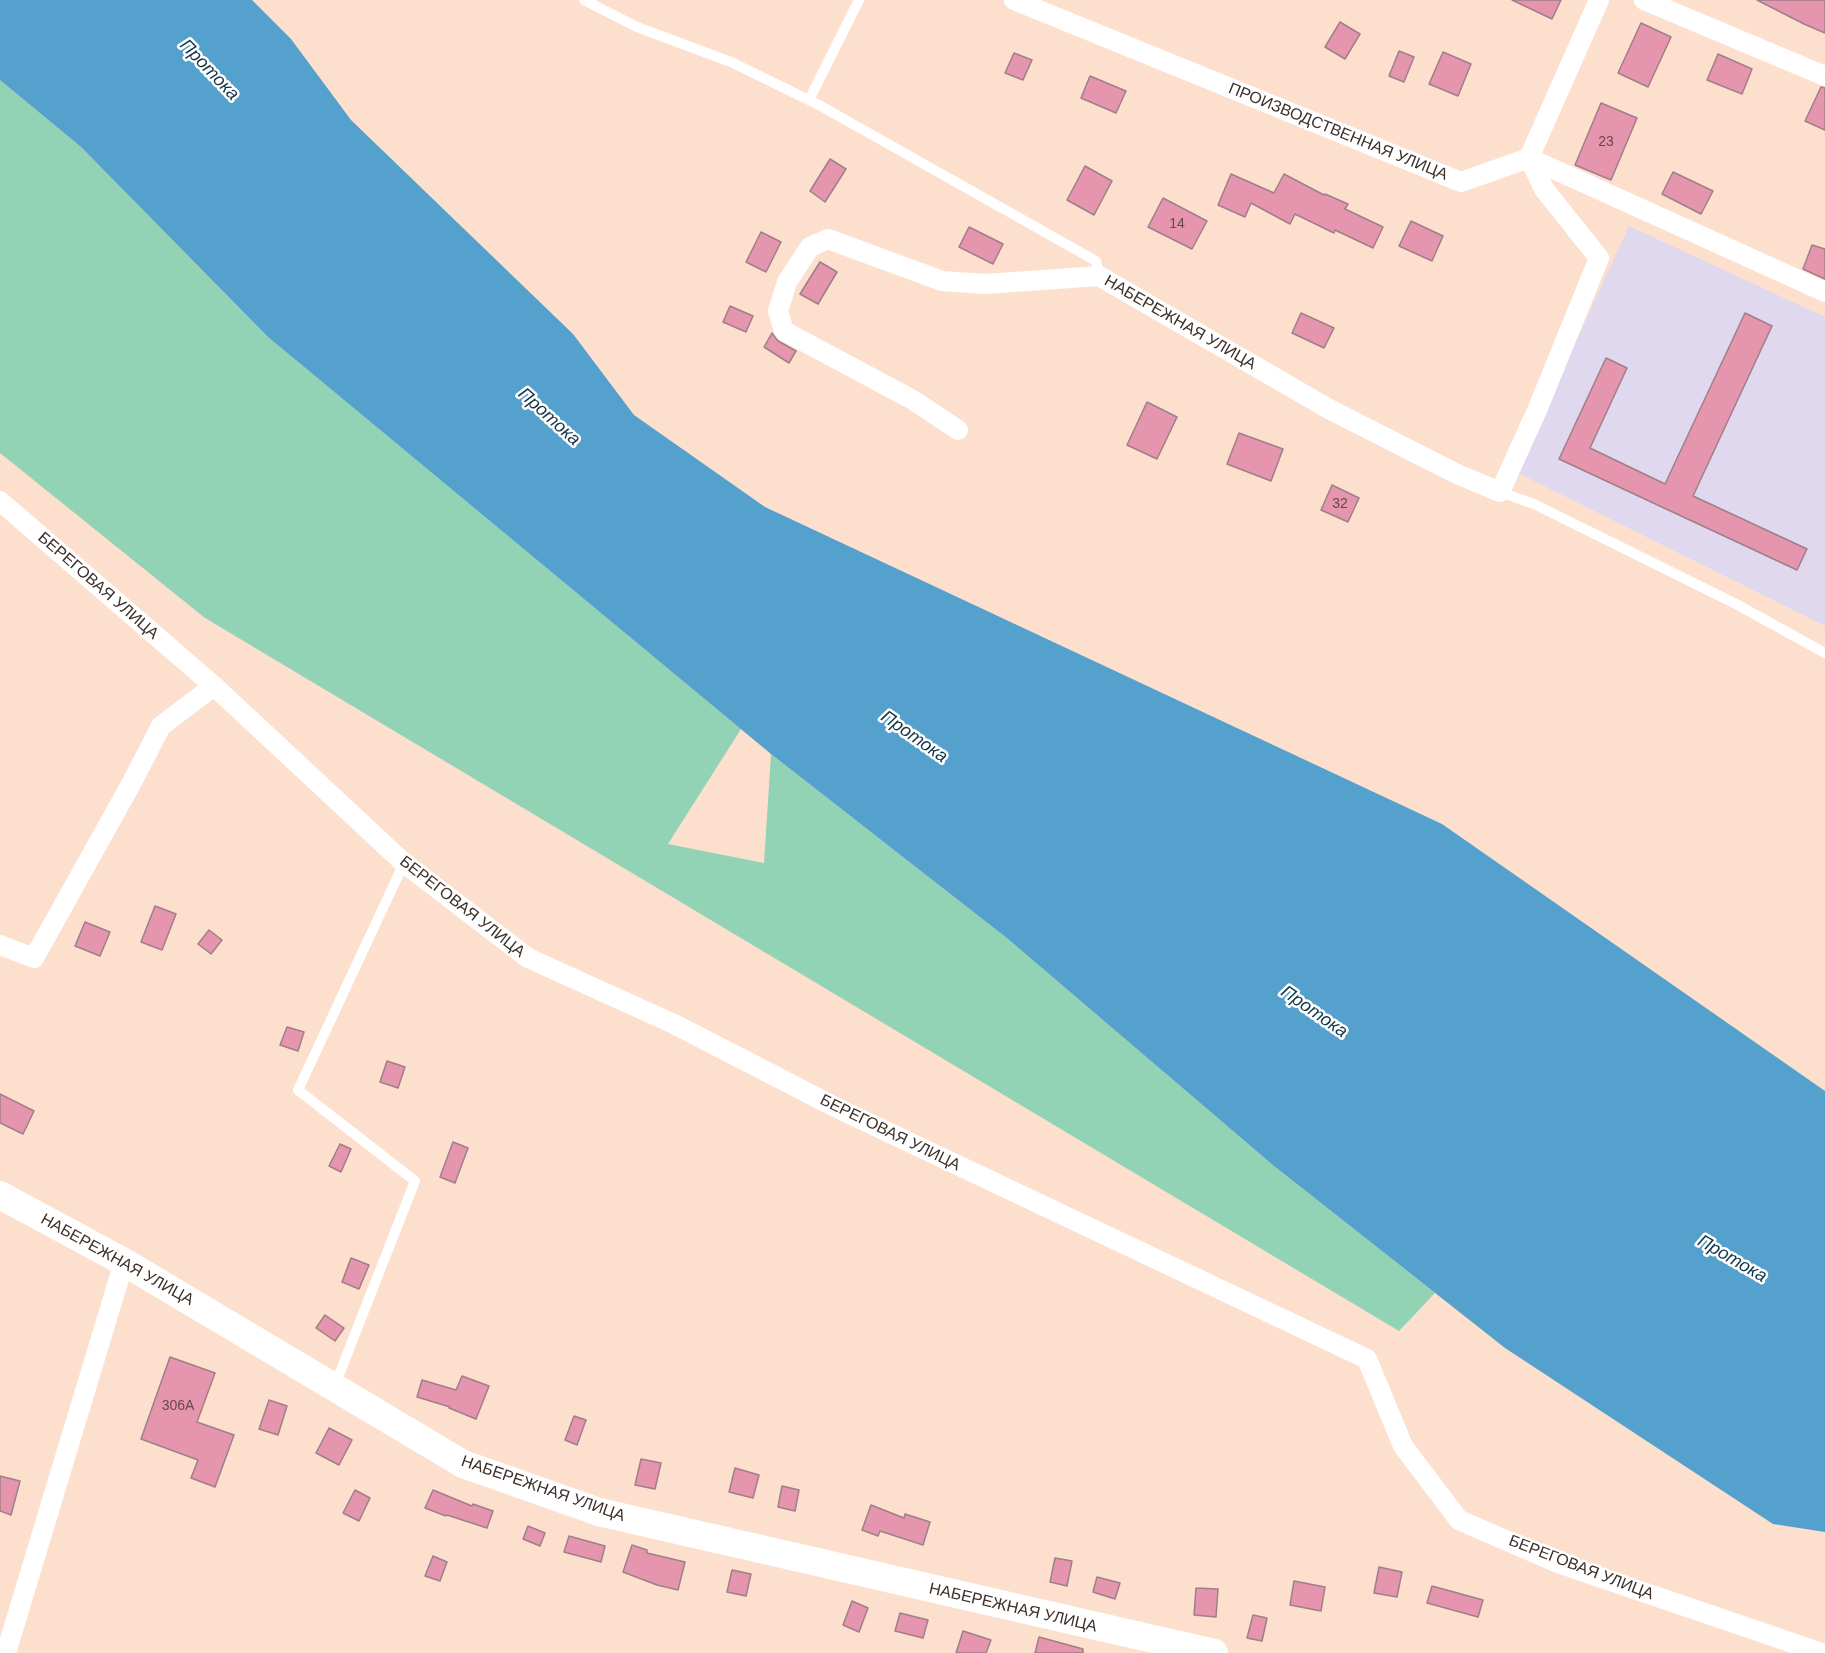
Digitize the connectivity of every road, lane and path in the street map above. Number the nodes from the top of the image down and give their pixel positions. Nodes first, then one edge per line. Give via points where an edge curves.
1 (584, 0) edge
2 (859, 0) edge
3 (1014, 0) edge
4 (1599, 0) edge
5 (1644, 0) edge
6 (1825, 76) edge
7 (808, 100) junction
8 (1529, 158) junction
9 (1099, 276) junction
10 (1825, 292) edge
11 (958, 430) dead end
12 (1500, 492) junction
13 (0, 501) edge
14 (1825, 653) edge
15 (214, 686) junction
16 (404, 863) junction
17 (0, 945) edge
18 (0, 1195) edge
19 (124, 1262) junction
20 (334, 1386) junction
21 (6, 1653) edge
22 (1214, 1653) edge
23 (1822, 1653) edge

1 - 7 lane via 637,27 731,62
2 - 7 lane
3 - 8 street, ПРОИЗВОДСТВЕННАЯ УЛИЦА via 1461,182
4 - 8 street
5 - 6 street
7 - 9 lane via 1096,261
8 - 10 street
8 - 12 street via 1545,189 1599,258
9 - 11 street, НАБЕРЕЖНАЯ УЛИЦА via 985,284 942,281 828,239 810,247 787,282 778,311 784,331 913,400
9 - 12 street, НАБЕРЕЖНАЯ УЛИЦА via 1329,409
12 - 14 lane via 1534,504 1736,604
13 - 15 street, БЕРЕГОВАЯ УЛИЦА
15 - 16 street, БЕРЕГОВАЯ УЛИЦА
15 - 17 street via 162,726 34,958
16 - 20 lane via 298,1090 415,1181
16 - 23 street, БЕРЕГОВАЯ УЛИЦА via 528,958 674,1024 837,1108 1367,1359 1403,1446 1459,1520 1557,1563
18 - 19 street, НАБЕРЕЖНАЯ УЛИЦА
19 - 20 street, НАБЕРЕЖНАЯ УЛИЦА
19 - 21 street
20 - 22 street, НАБЕРЕЖНАЯ УЛИЦА via 463,1464 600,1512

